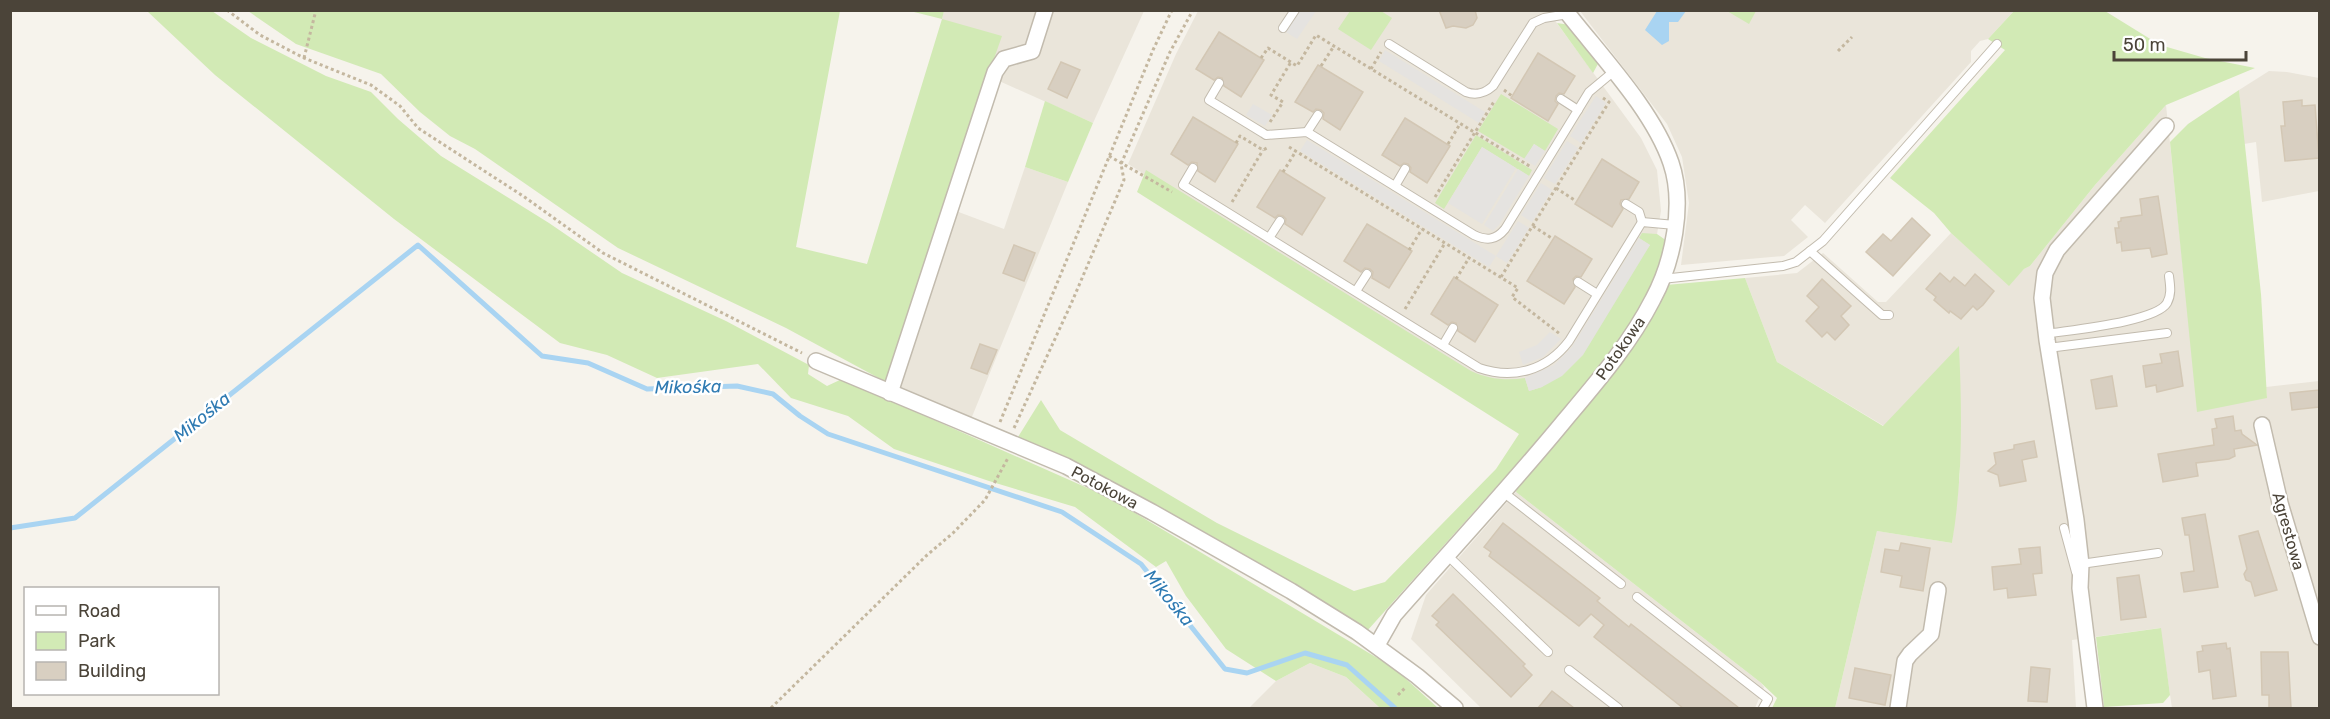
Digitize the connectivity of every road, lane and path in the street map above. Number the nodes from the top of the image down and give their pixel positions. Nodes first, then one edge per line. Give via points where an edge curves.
1 (227, 10) edge
2 (316, 10) edge
3 (1045, 10) edge
4 (1172, 10) edge
5 (1193, 10) edge
6 (1295, 10) edge
7 (1566, 12) edge
8 (1283, 28) dead end
9 (1852, 37) dead end
10 (1389, 44) dead end
11 (1997, 44) dead end
12 (1334, 46) junction
13 (1838, 51) dead end
14 (1378, 57) dead end
15 (304, 58) junction
16 (1261, 58) dead end
17 (1291, 62) junction
18 (1321, 66) dead end
19 (1371, 69) junction
20 (1613, 72) junction
21 (1219, 83) dead end
22 (1502, 89) dead end
23 (1591, 90) junction
24 (1512, 96) dead end
25 (1496, 98) dead end
26 (1561, 99) dead end
27 (1578, 110) junction
28 (1274, 116) dead end
29 (1318, 116) dead end
30 (1461, 124) junction
31 (2166, 126) dead end
32 (1307, 132) junction
33 (1475, 132) junction
34 (1236, 143) dead end
35 (1448, 144) dead end
36 (1288, 146) dead end
37 (1276, 147) dead end
38 (1263, 150) junction
39 (1296, 151) junction
40 (1109, 156) junction
41 (1122, 162) junction
42 (1193, 168) dead end
43 (1405, 169) dead end
44 (1283, 172) dead end
45 (1540, 172) junction
46 (1183, 185) junction
47 (1395, 186) junction
48 (1556, 188) junction
49 (1232, 201) dead end
50 (1576, 201) dead end
51 (1626, 204) dead end
52 (1429, 207) junction
53 (1280, 221) dead end
54 (1642, 222) junction
55 (1675, 225) junction
56 (1533, 226) junction
57 (1422, 229) junction
58 (1269, 238) junction
59 (1553, 239) dead end
60 (1445, 243) junction
61 (1409, 250) dead end
62 (1810, 251) junction
63 (1469, 258) junction
64 (1366, 274) dead end
65 (2169, 276) dead end
66 (1501, 277) junction
67 (1456, 279) dead end
68 (1662, 279) junction
69 (1578, 282) dead end
70 (1356, 291) junction
71 (1598, 294) junction
72 (1407, 307) dead end
73 (1890, 315) dead end
74 (1454, 328) dead end
75 (1552, 328) dead end
76 (2167, 333) dead end
77 (2047, 341) junction
78 (1443, 345) junction
79 (816, 361) joint
80 (890, 393) junction
81 (2262, 425) dead end
82 (1005, 442) junction
83 (1503, 492) junction
84 (2064, 528) dead end
85 (2158, 553) dead end
86 (1447, 555) junction
87 (2080, 564) junction
88 (1621, 584) dead end
89 (2080, 588) junction
90 (1938, 590) dead end
91 (1637, 597) dead end
92 (2319, 637) edge
93 (1377, 645) junction
94 (1548, 652) dead end
95 (1569, 670) dead end
96 (1407, 685) dead end
97 (1398, 695) dead end
98 (771, 708) edge
99 (1455, 708) edge
100 (1618, 708) edge
101 (1763, 708) edge
102 (1898, 708) edge
103 (2095, 708) edge

1 - 15 path via 260,35
2 - 15 path
3 - 80 street via 1032,51 1004,59 996,72
4 - 40 path
5 - 41 path via 1170,52
6 - 8 lane
7 - 10 lane via 1533,23 1493,86 1478,94 1466,92
7 - 20 street, Potokowa
9 - 13 path
11 - 62 lane
12 - 17 path via 1316,35 1297,66
12 - 18 path
12 - 19 path
14 - 19 path
15 - 79 path via 371,85 400,106 418,128 524,196 603,253
16 - 17 path via 1268,48
17 - 28 path via 1271,95 1283,102
19 - 30 path
20 - 23 lane
20 - 55 street, Potokowa via 1660,136 1672,165 1677,198
21 - 32 lane via 1209,100 1266,135
22 - 24 path
23 - 27 lane
23 - 48 path via 1609,102
25 - 33 path
26 - 27 lane
27 - 45 lane
29 - 32 lane
30 - 33 path
30 - 35 path
31 - 77 street via 2057,250 2045,273 2042,298
32 - 47 lane
33 - 45 path
33 - 52 path
34 - 38 path via 1240,136
36 - 39 path
37 - 38 path
38 - 49 path
39 - 44 path
39 - 57 path
40 - 41 path
40 - 82 path
41 - 46 path via 1172,192
41 - 82 path via 1124,180
42 - 46 lane
43 - 47 lane
45 - 52 lane via 1496,237 1474,235
46 - 58 lane
47 - 52 lane
48 - 50 path
48 - 56 path
51 - 54 lane via 1639,213
53 - 58 lane
54 - 55 lane
54 - 71 lane
55 - 68 street, Potokowa
56 - 59 path
56 - 66 path
57 - 60 path
57 - 61 path
58 - 70 lane
60 - 63 path
60 - 72 path
62 - 68 lane via 1783,266
62 - 73 lane via 1882,315
63 - 66 path
63 - 67 path
64 - 70 lane
65 - 77 lane via 2170,292 2162,309
66 - 75 path via 1518,288 1512,297
68 - 83 street, Potokowa via 1632,336
69 - 71 lane
70 - 78 lane
71 - 78 lane via 1555,357 1524,372 1512,374 1479,368
74 - 78 lane
76 - 77 lane
77 - 87 street via 2068,462
79 - 80 street, Potokowa
80 - 82 street, Potokowa
81 - 92 street, Agrestowa
82 - 93 street, Potokowa via 1105,485
82 - 98 path via 996,480 985,500
83 - 86 street, Potokowa
83 - 88 lane
84 - 89 lane
85 - 87 lane
86 - 93 street, Potokowa via 1394,615
86 - 94 lane
87 - 89 street
89 - 103 street
90 - 102 street via 1931,634 1905,661
91 - 101 lane via 1768,699
93 - 99 street, Potokowa
95 - 100 lane
96 - 97 path

